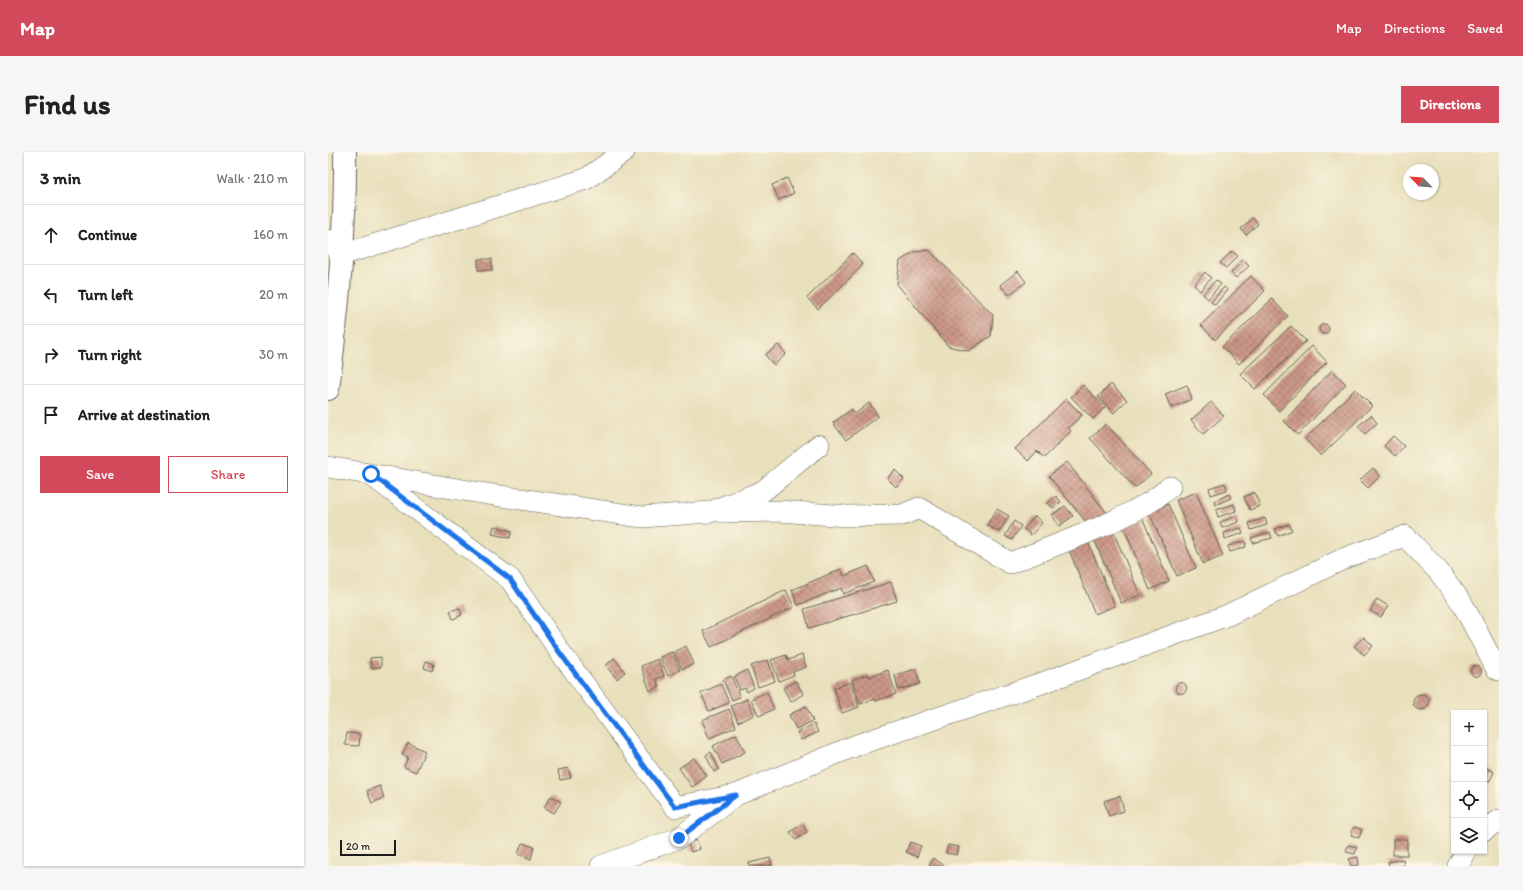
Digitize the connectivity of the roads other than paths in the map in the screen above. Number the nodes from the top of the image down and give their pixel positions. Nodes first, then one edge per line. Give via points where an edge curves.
1 (345, 152) edge
2 (624, 152) edge
3 (335, 247) edge
4 (328, 389) edge
5 (819, 445) dead end
6 (328, 467) edge
7 (371, 474) junction
8 (1170, 487) dead end
9 (710, 512) junction
10 (1499, 670) edge
11 (736, 795) junction
12 (1499, 820) edge
13 (1487, 828) edge
14 (1464, 854) edge
15 (601, 866) edge
16 (1458, 866) edge

1 - 3 main road via 346,195
2 - 3 street via 586,179
3 - 4 main road via 334,344
5 - 9 street via 763,491
6 - 7 street
7 - 9 street via 642,517
7 - 11 street via 510,579 560,653 675,807
8 - 9 street via 1146,504 1110,523 1010,562 919,508 902,515 847,516 779,511
10 - 11 street via 1462,603 1439,572 1405,536 1345,558 1228,615 1042,683 857,746
11 - 15 street via 679,838
12 - 13 street
14 - 16 street

